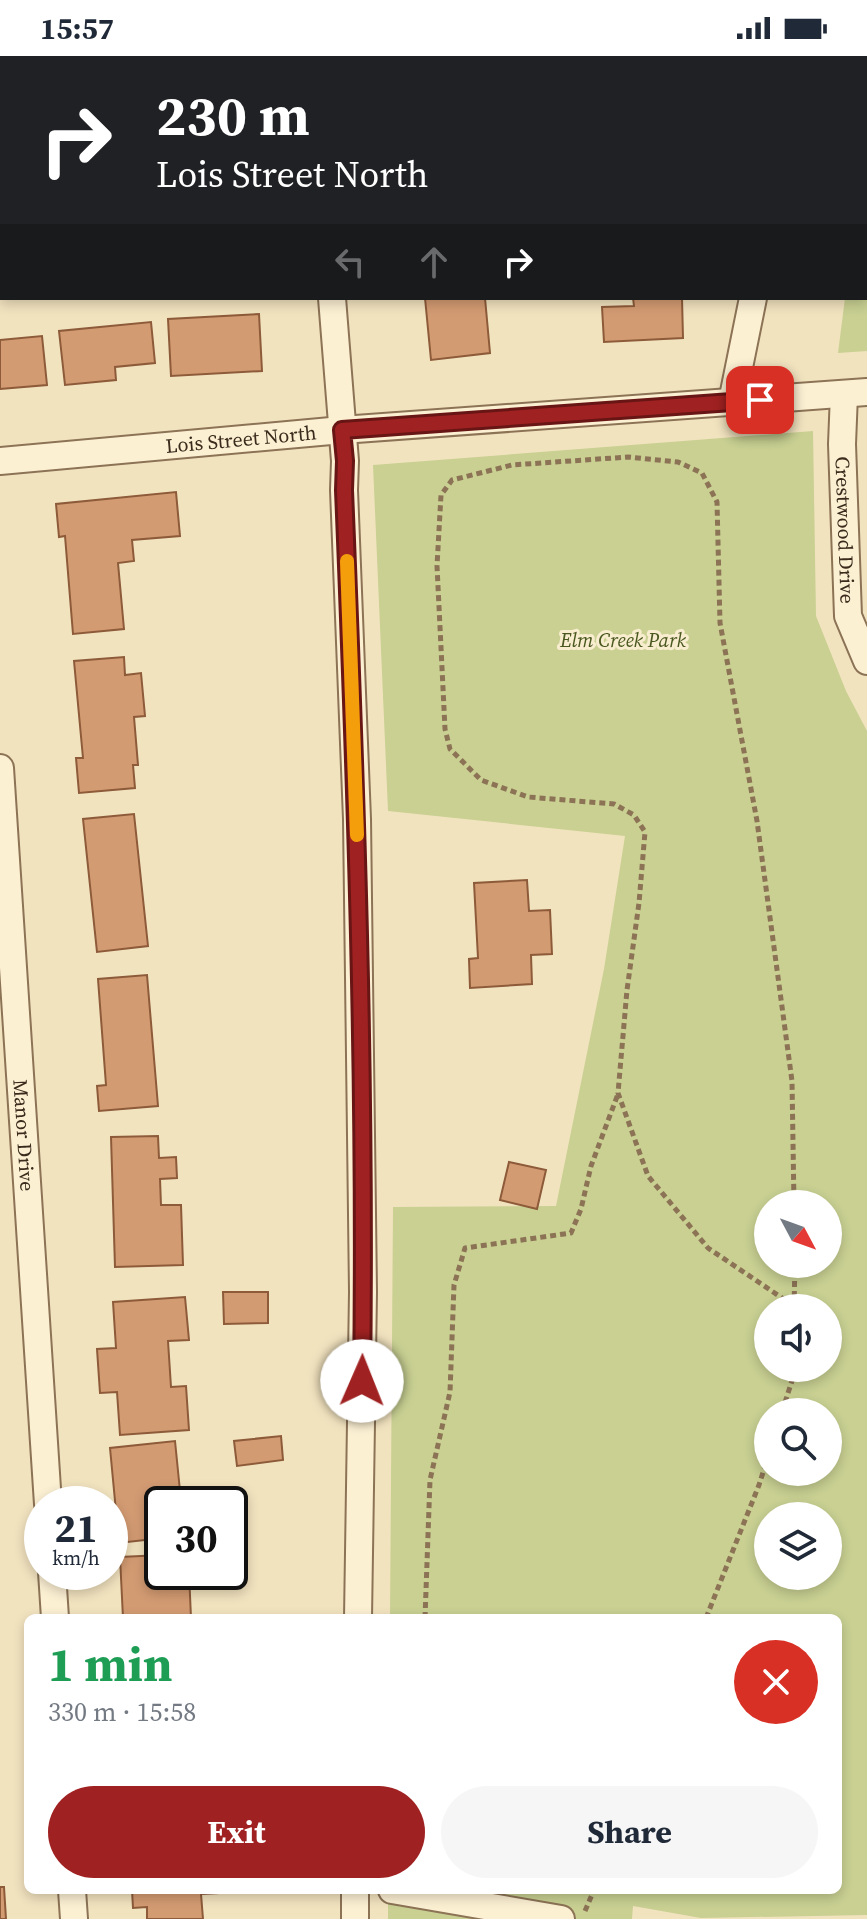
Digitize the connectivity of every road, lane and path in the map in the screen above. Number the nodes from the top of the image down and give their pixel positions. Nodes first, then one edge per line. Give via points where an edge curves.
1 (332, 300) edge
2 (753, 300) edge
3 (856, 393) edge
4 (732, 402) junction
5 (342, 430) junction
6 (0, 461) edge
7 (867, 661) edge
8 (0, 768) edge
9 (618, 1093) junction
10 (794, 1190) edge
11 (775, 1294) edge
12 (47, 1486) edge
13 (759, 1486) edge
14 (53, 1590) edge
15 (55, 1614) edge
16 (358, 1614) edge
17 (425, 1614) edge
18 (708, 1614) edge
19 (72, 1894) edge
20 (355, 1894) edge
21 (415, 1894) edge
22 (592, 1894) edge
23 (74, 1919) edge
24 (355, 1919) edge
25 (561, 1919) edge
26 (581, 1919) edge

1 - 5 street
2 - 4 street
3 - 4 street, Lois Street North
3 - 7 street, Crestwood Drive via 842,444 848,616
4 - 5 street, Lois Street North
5 - 6 street, Lois Street North
5 - 16 street via 357,819 363,1292
8 - 12 street, Manor Drive
9 - 10 path via 645,832 634,815 614,804 528,797 481,780 450,749 445,729 437,566 441,495 452,480 512,465 628,457 678,462 702,473 717,502 720,623 757,821 792,1081
9 - 11 path via 648,1176 708,1248
9 - 17 path via 571,1233 465,1248 454,1285 450,1392 430,1480
13 - 18 path
14 - 15 street
19 - 23 street
20 - 24 street
21 - 25 street
22 - 26 path

